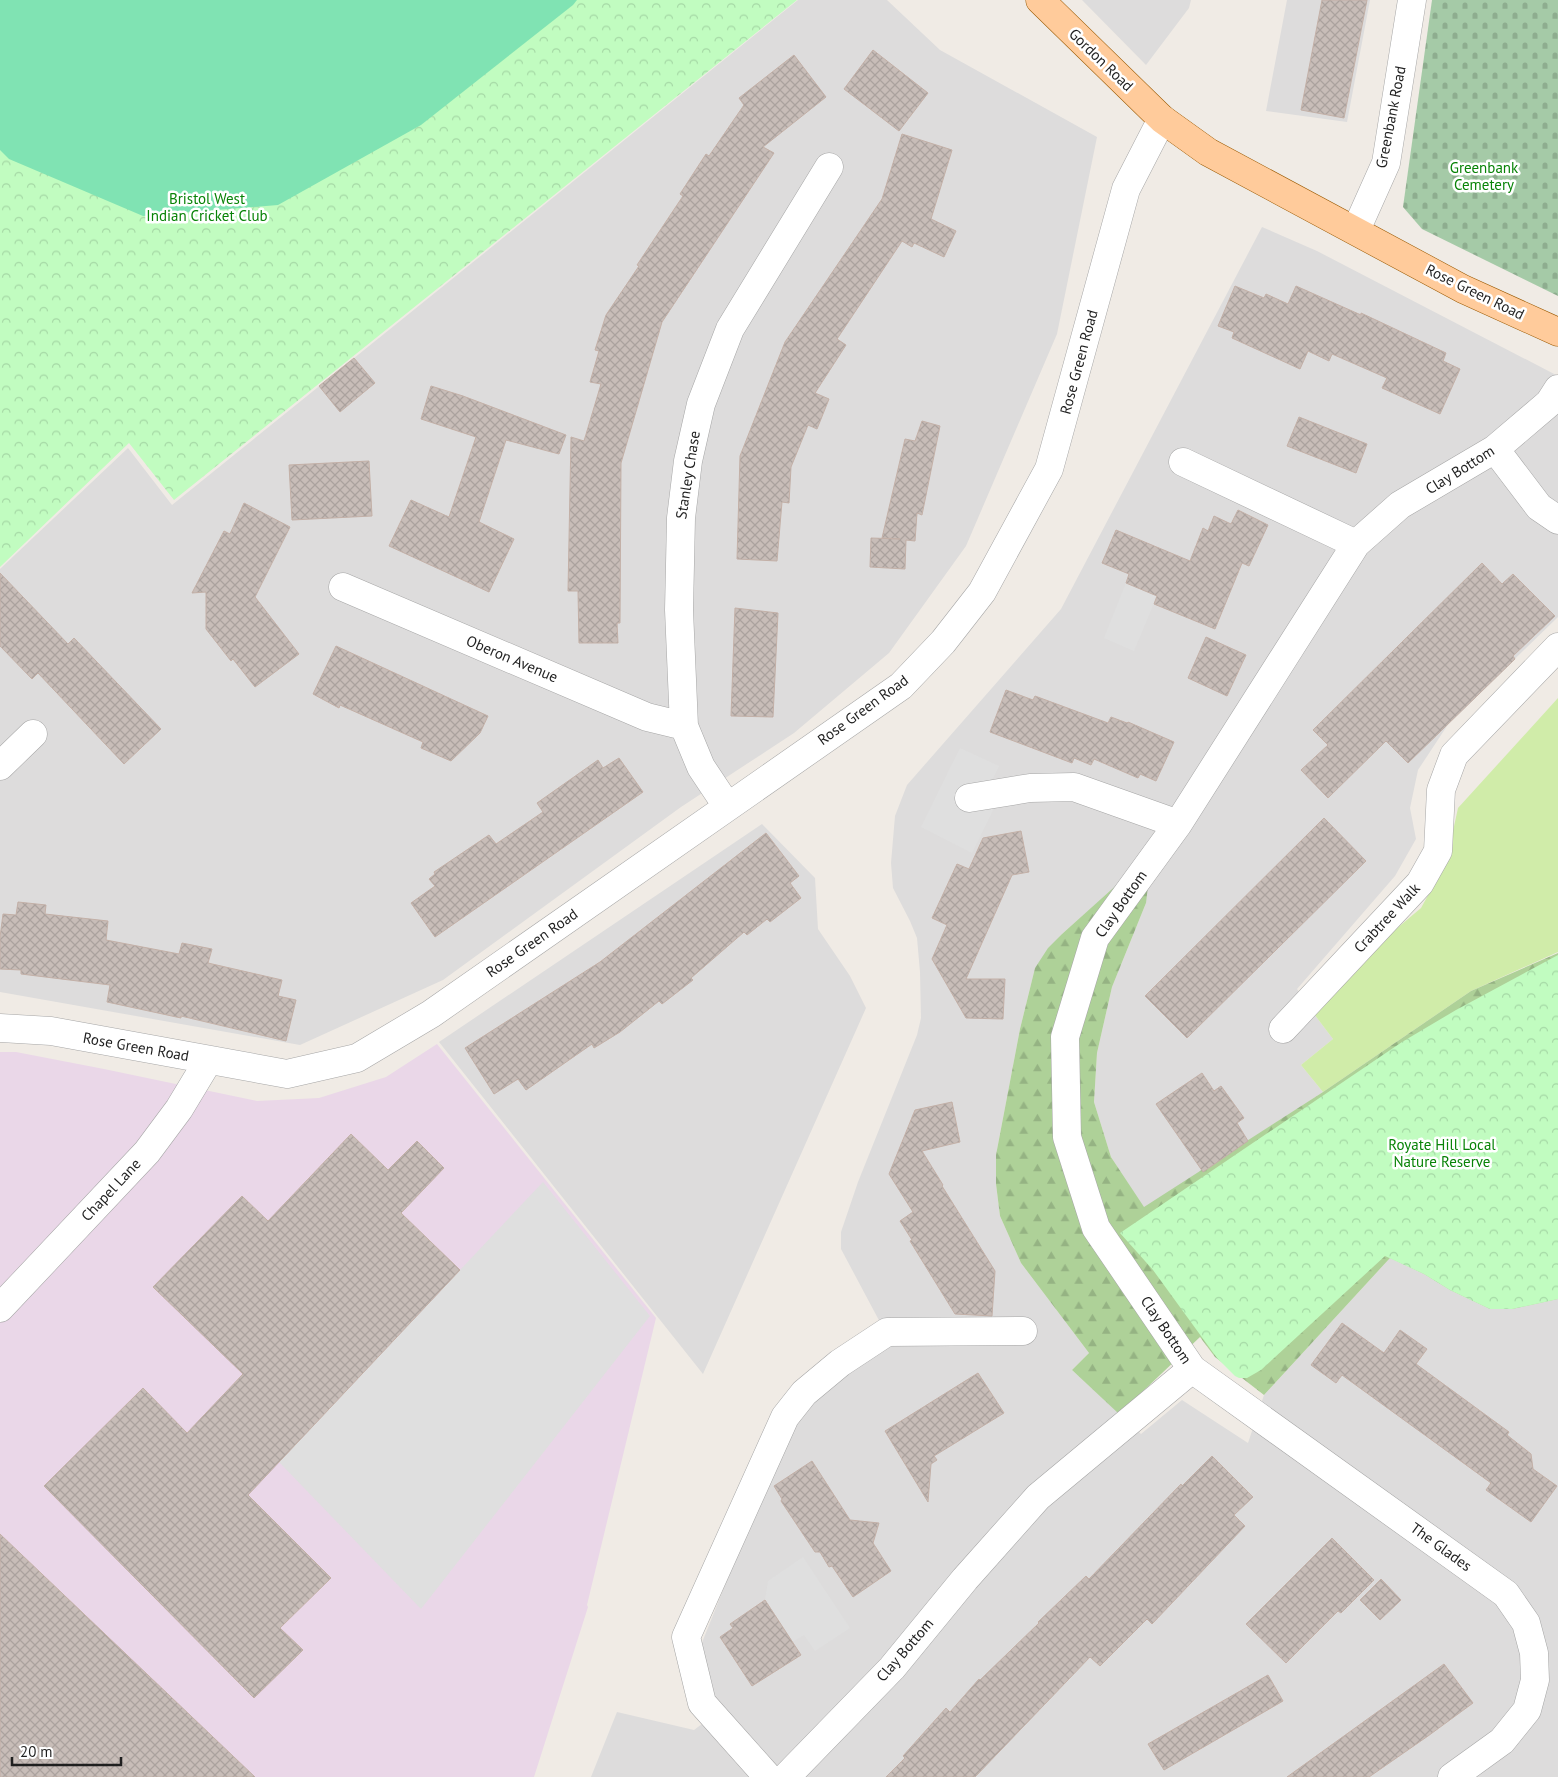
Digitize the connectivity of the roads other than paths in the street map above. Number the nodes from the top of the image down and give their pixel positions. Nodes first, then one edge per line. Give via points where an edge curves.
1 (1040, 0) edge
2 (1412, 0) edge
3 (1162, 120) junction
4 (829, 166) dead end
5 (1356, 230) junction
6 (1558, 332) edge
7 (1558, 389) edge
8 (1495, 449) junction
9 (1183, 462) dead end
10 (1558, 520) edge
11 (1356, 544) junction
12 (342, 586) dead end
13 (1558, 647) edge
14 (684, 726) junction
15 (33, 734) dead end
16 (0, 766) edge
17 (969, 798) dead end
18 (727, 806) junction
19 (1178, 824) junction
20 (0, 1028) edge
21 (1283, 1029) dead end
22 (208, 1061) junction
23 (0, 1308) edge
24 (1023, 1330) dead end
25 (1192, 1369) junction
26 (768, 1777) edge
27 (786, 1777) edge
28 (1452, 1777) edge

1 - 3 main road, Gordon Road
2 - 5 street, Greenbank Road via 1386,163
3 - 5 main road, Rose Green Road via 1208,152
3 - 18 street, Rose Green Road via 1126,189 1049,469 982,592 943,642 901,686
4 - 14 street, Stanley Chase via 730,329 700,404 681,518 679,610
5 - 6 main road, Rose Green Road via 1463,289
7 - 8 street, Clay Bottom via 1548,402
8 - 10 street via 1538,507
8 - 11 street, Clay Bottom via 1400,505
9 - 11 street
11 - 19 street, Clay Bottom
12 - 14 street, Oberon Avenue via 647,717
13 - 21 street, Crabtree Walk via 1454,755 1441,790 1438,851 1420,883
14 - 18 street, Stanley Chase via 701,767
15 - 16 street
17 - 19 street via 1030,788 1074,787
18 - 22 street, Rose Green Road via 431,1014 357,1058 287,1074
19 - 25 street, Clay Bottom via 1095,938 1065,1037 1067,1137 1096,1228
20 - 22 street, Rose Green Road via 50,1031
22 - 23 street, Chapel Lane via 179,1109 147,1152
24 - 26 street via 887,1332 804,1392 785,1418 686,1637 702,1703
25 - 27 street, Clay Bottom via 1038,1498 965,1579 892,1668
25 - 28 street, The Glades via 1506,1594 1526,1624 1534,1653 1535,1680 1527,1710 1502,1741

